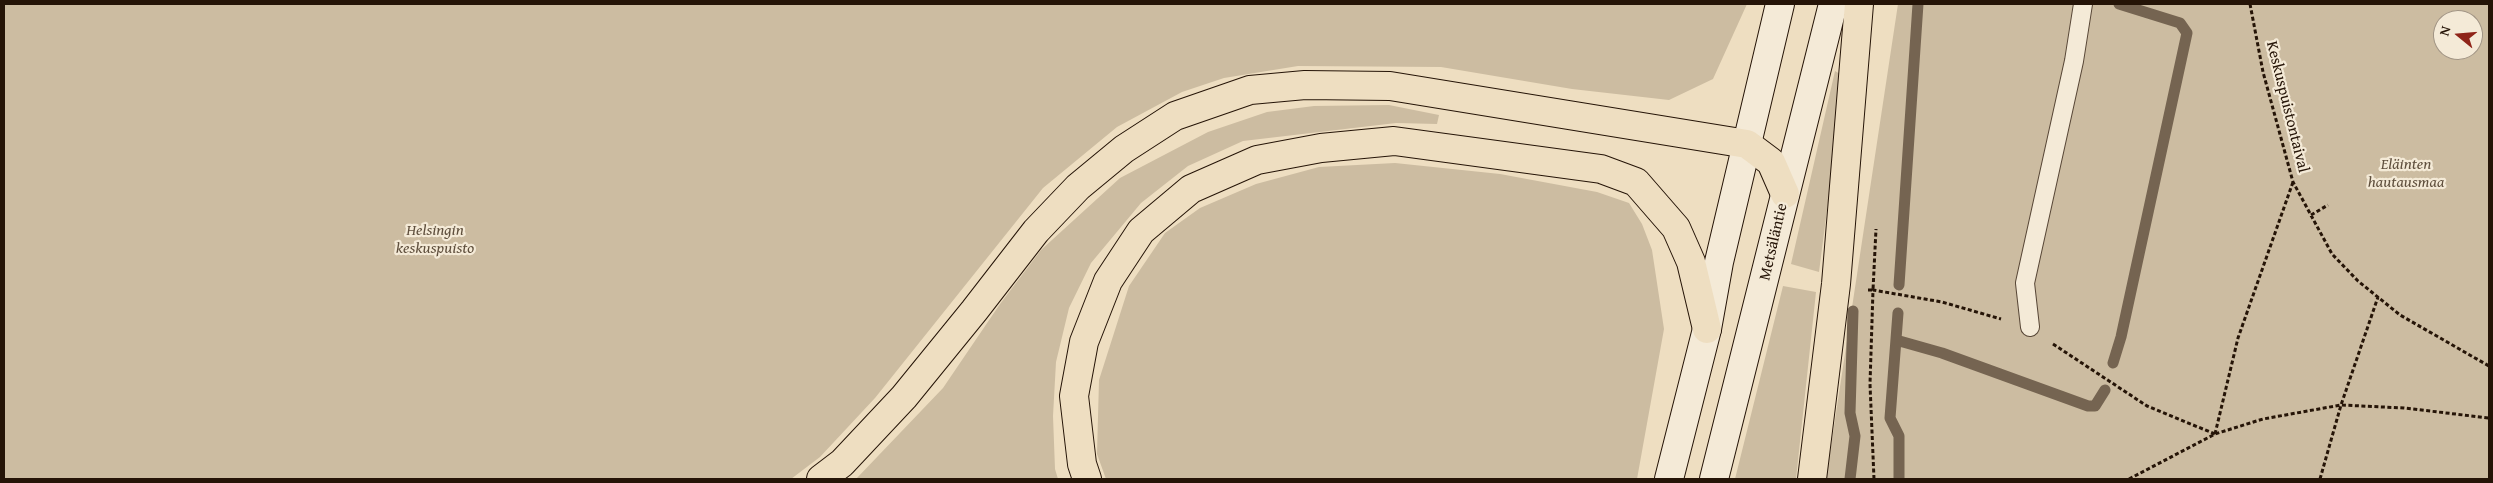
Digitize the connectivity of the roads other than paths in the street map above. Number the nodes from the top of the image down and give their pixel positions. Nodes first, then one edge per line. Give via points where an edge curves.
1 (1780, 4) edge
2 (1833, 4) edge
3 (1859, 4) edge
4 (2083, 4) edge
5 (1747, 144) junction
6 (1784, 194) junction
7 (2030, 327) road end
8 (1706, 329) junction
9 (821, 479) edge
10 (1088, 479) edge
11 (1669, 479) edge
12 (1714, 479) edge
13 (1812, 479) edge

1 - 5 main road
2 - 6 main road, Metsäläntie
3 - 13 highway via 1836,284
4 - 7 lane via 2074,61 2025,283
5 - 6 highway via 1771,162
5 - 8 main road via 1718,262
5 - 9 highway via 1366,84 1250,90 1175,116 1124,149 1078,187 1036,230 904,397 842,463
6 - 12 main road, Metsäläntie
8 - 10 highway via 1690,262 1676,228 1636,182 1601,169 1394,141 1321,148 1257,160 1191,189 1141,231 1108,282 1084,342 1074,396 1082,464
8 - 11 main road

